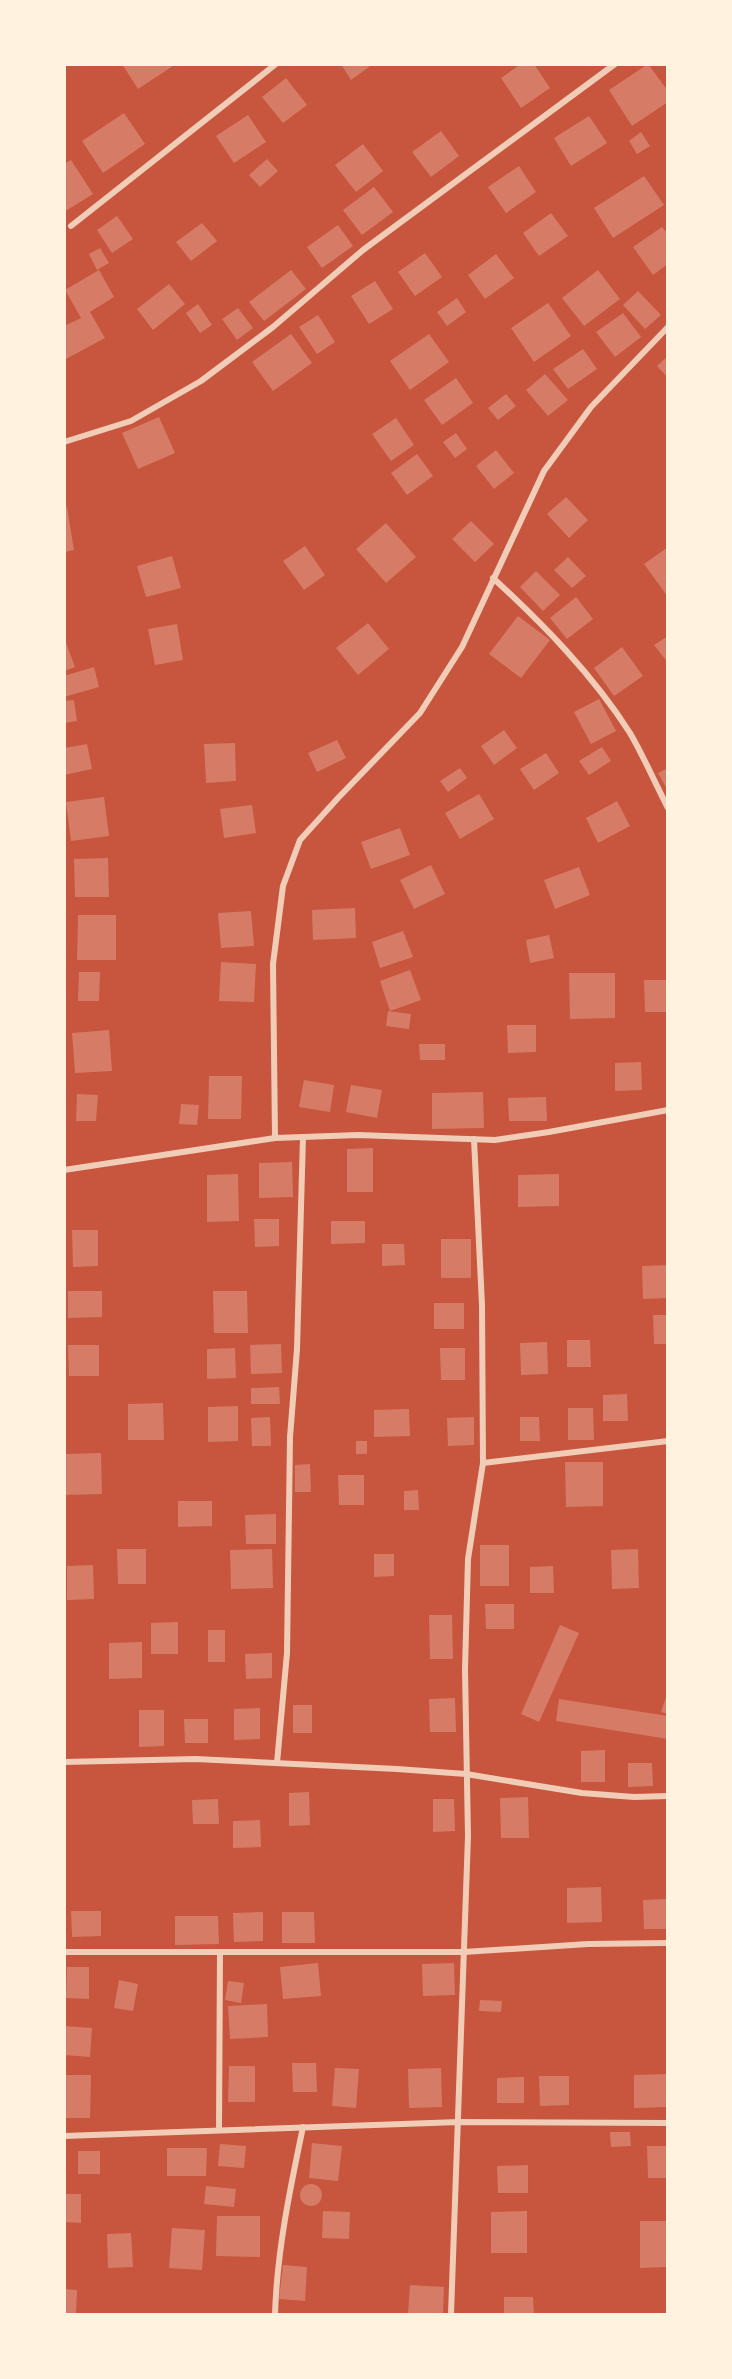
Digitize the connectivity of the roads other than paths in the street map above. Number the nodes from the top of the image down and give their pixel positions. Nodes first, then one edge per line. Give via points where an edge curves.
1 (276, 64) edge
2 (615, 64) edge
3 (71, 226) dead end
4 (668, 327) edge
5 (64, 442) edge
6 (493, 578) junction
7 (668, 808) edge
8 (668, 1110) edge
9 (303, 1137) junction
10 (275, 1138) junction
11 (474, 1140) junction
12 (64, 1170) edge
13 (668, 1441) edge
14 (483, 1463) junction
15 (64, 1762) edge
16 (277, 1763) junction
17 (466, 1774) junction
18 (668, 1796) edge
19 (668, 1943) edge
20 (64, 1952) edge
21 (220, 1952) junction
22 (464, 1952) junction
23 (459, 2122) junction
24 (668, 2123) edge
25 (303, 2127) junction
26 (219, 2130) junction
27 (64, 2136) edge
28 (275, 2314) edge
29 (451, 2314) edge

1 - 3 street
2 - 5 street via 363,250 273,327 201,381 131,421
4 - 6 street via 591,407 544,471
6 - 7 street via 538,620 591,679 631,734
6 - 10 street via 462,647 420,713 300,840 283,886 273,964
8 - 11 street via 549,1132
9 - 10 street
9 - 11 street
9 - 16 street via 297,1349 290,1437 287,1653
10 - 12 street
11 - 14 street via 482,1305
13 - 14 street
14 - 17 street via 468,1559
15 - 16 street via 196,1759
16 - 17 street
17 - 18 street via 582,1792
17 - 22 street
19 - 22 street
20 - 21 street
21 - 22 street
21 - 26 street
22 - 23 street
23 - 24 street
23 - 25 street
23 - 29 street
25 - 26 street
25 - 28 street via 287,2204
26 - 27 street

